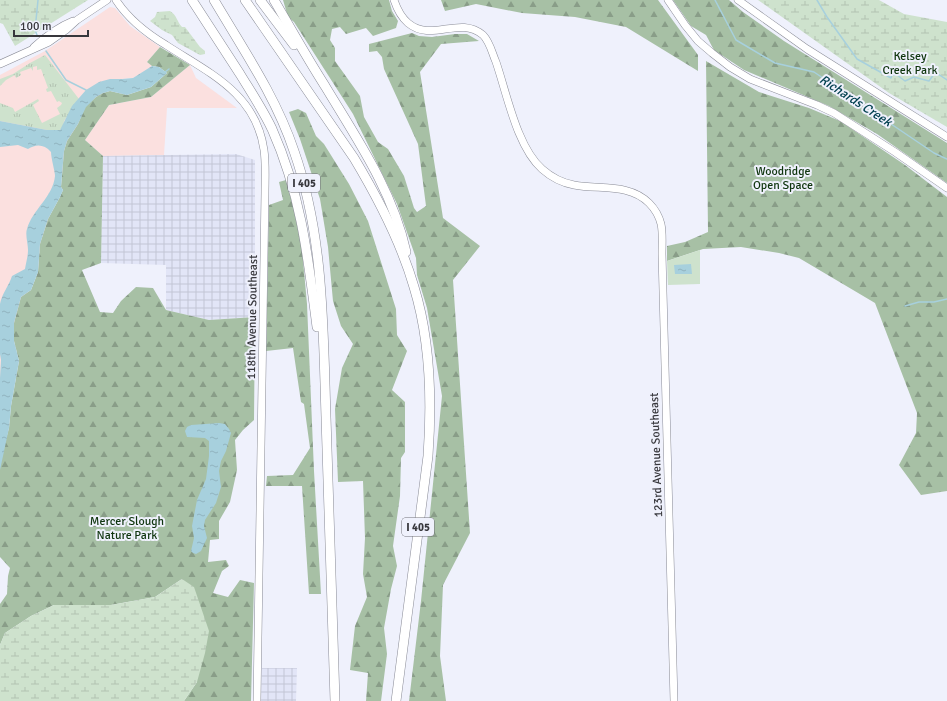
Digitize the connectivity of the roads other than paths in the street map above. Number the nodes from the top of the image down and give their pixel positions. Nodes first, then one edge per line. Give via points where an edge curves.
1 (107, 0) edge
2 (116, 0) edge
3 (184, 0) edge
4 (192, 0) edge
5 (214, 0) edge
6 (245, 0) edge
7 (260, 0) edge
8 (274, 0) edge
9 (394, 0) edge
10 (668, 0) edge
11 (738, 0) edge
12 (212, 31) junction
13 (0, 64) edge
14 (324, 86) junction
15 (947, 138) edge
16 (947, 188) edge
17 (411, 277) junction
18 (325, 386) junction
19 (258, 701) edge
20 (335, 701) edge
21 (396, 701) edge
22 (674, 701) edge

1 - 13 street via 49,42
2 - 19 street, 118th Avenue Southeast via 127,15 146,32 232,89 253,117 262,141 265,161
3 - 12 highway
4 - 12 highway
5 - 18 highway, I 405 via 272,99 302,176 316,240
6 - 17 highway, I 405 via 354,158 380,204
7 - 14 highway
8 - 14 highway
9 - 22 street, 123rd Avenue Southeast via 404,19 422,31 466,28 478,32 486,39 524,146 536,164 554,178 573,185 635,192 646,200 658,217 662,230
10 - 16 street via 698,42 730,67 750,79 834,113
11 - 15 street via 807,49
12 - 18 highway via 272,129 292,183 304,227
14 - 17 highway via 362,146 383,188 402,238
17 - 21 highway, I 405 via 427,352 431,409 428,456
18 - 20 highway, I 405

